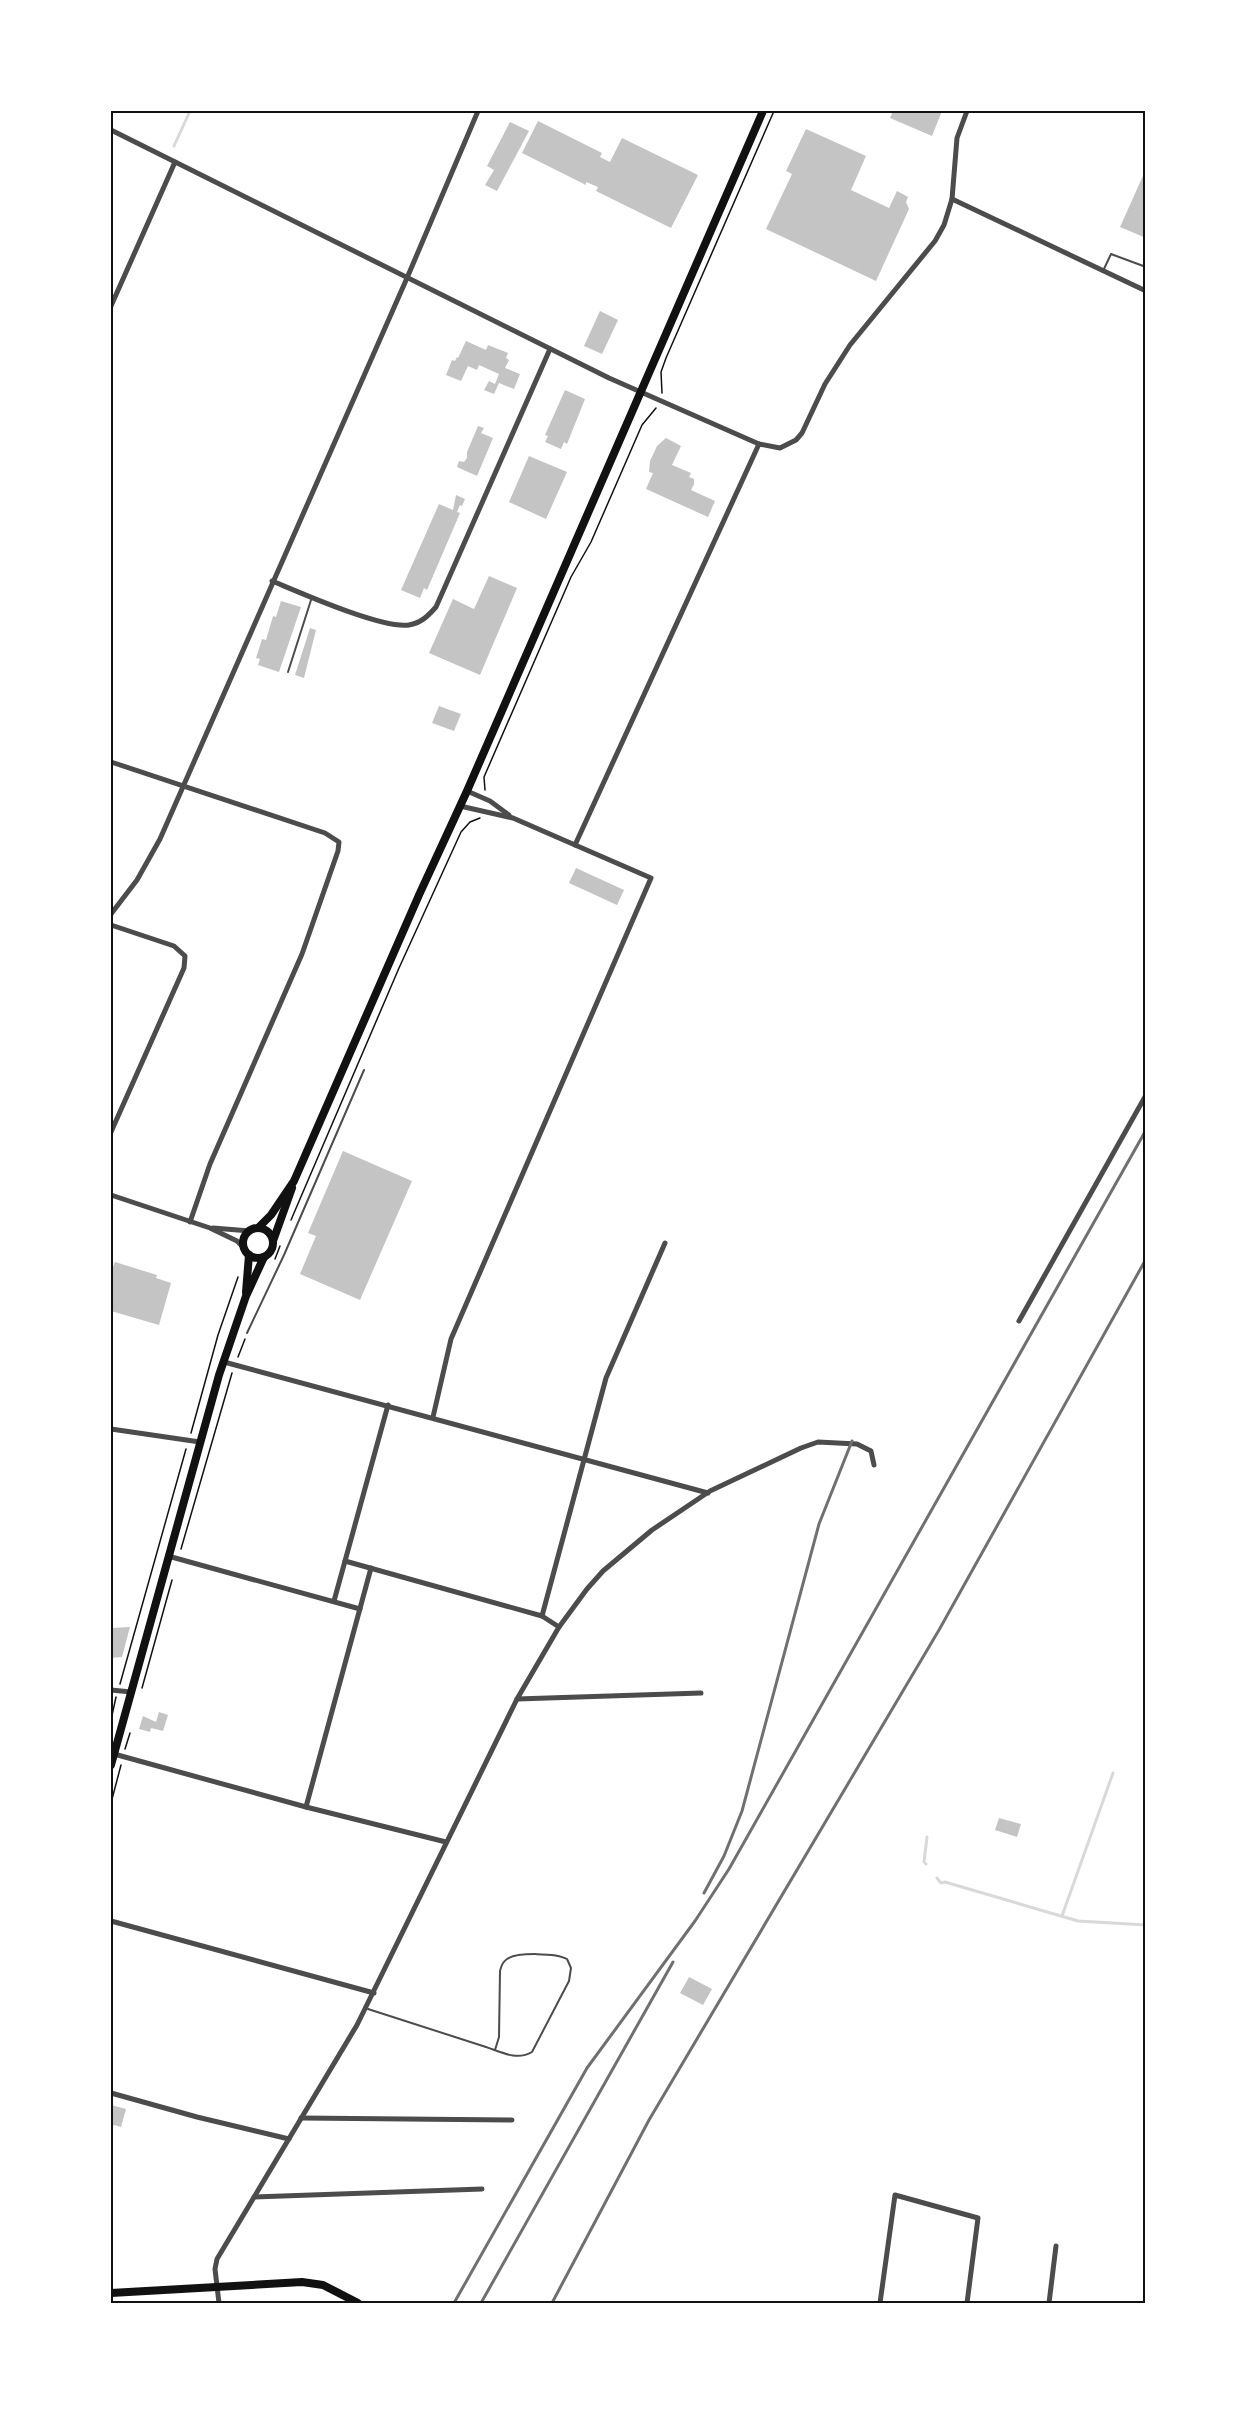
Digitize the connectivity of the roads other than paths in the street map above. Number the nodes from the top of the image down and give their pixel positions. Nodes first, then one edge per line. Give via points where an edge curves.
1 (478, 111) edge
2 (763, 111) edge
3 (967, 111) edge
4 (111, 130) edge
5 (175, 162) junction
6 (952, 199) junction
7 (1146, 267) edge
8 (1103, 271) junction
9 (407, 278) junction
10 (1146, 291) edge
11 (111, 306) edge
12 (550, 350) junction
13 (641, 392) junction
14 (759, 444) junction
15 (272, 581) junction
16 (312, 597) junction
17 (288, 672) dead end
18 (111, 762) edge
19 (183, 786) junction
20 (467, 791) junction
21 (460, 806) junction
22 (513, 818) junction
23 (575, 845) junction
24 (111, 914) edge
25 (111, 925) edge
26 (364, 1070) dead end
27 (1146, 1095) edge
28 (111, 1132) edge
29 (294, 1181) junction
30 (111, 1196) edge
31 (190, 1222) junction
32 (210, 1228) junction
33 (254, 1229) junction
34 (277, 1242) junction
35 (665, 1243) dead end
36 (243, 1247) junction
37 (249, 1255) junction
38 (264, 1257) junction
39 (246, 1296) junction
40 (1019, 1321) dead end
41 (247, 1333) road end
42 (224, 1362) junction
43 (388, 1405) junction
44 (433, 1417) junction
45 (111, 1429) edge
46 (200, 1442) junction
47 (583, 1458) junction
48 (874, 1465) dead end
49 (708, 1493) junction
50 (168, 1556) junction
51 (345, 1561) junction
52 (371, 1568) junction
53 (334, 1601) junction
54 (360, 1609) junction
55 (542, 1616) junction
56 (559, 1627) junction
57 (111, 1690) edge
58 (131, 1692) junction
59 (701, 1694) dead end
60 (517, 1699) junction
61 (114, 1754) junction
62 (111, 1765) edge
63 (306, 1807) junction
64 (446, 1842) junction
65 (111, 1922) edge
66 (374, 1993) junction
67 (365, 2008) junction
68 (495, 2050) junction
69 (111, 2093) edge
70 (302, 2118) junction
71 (512, 2120) dead end
72 (289, 2139) junction
73 (482, 2189) dead end
74 (254, 2197) junction
75 (1056, 2246) dead end
76 (216, 2287) junction
77 (111, 2294) edge
78 (219, 2303) edge
79 (358, 2303) edge
80 (880, 2303) edge
81 (967, 2303) edge
82 (1048, 2303) edge

1 - 9 street
2 - 13 main road
3 - 6 street via 957,138
4 - 5 street
5 - 9 street
5 - 11 street
6 - 8 street
6 - 14 street via 935,241 850,345 825,384 802,433 780,448
7 - 8 lane via 1111,254
8 - 10 street
9 - 12 street
9 - 15 street
12 - 13 street
12 - 16 street via 429,616 408,625 392,624
13 - 14 street
13 - 20 main road
14 - 23 street
15 - 16 street
15 - 19 street
16 - 17 lane
18 - 19 street
19 - 24 street via 146,866
19 - 31 street via 329,834 339,846 302,954 210,1164
20 - 21 main road
20 - 22 street via 490,801
21 - 22 street
21 - 29 main road
22 - 23 street
23 - 44 street via 651,878 451,1339
25 - 28 street via 174,946 185,956 185,962
26 - 41 lane
27 - 40 street
29 - 33 main road via 271,1215
29 - 34 main road via 275,1231
30 - 31 street
31 - 32 street
32 - 33 street
32 - 36 street
33 - 34 main road via 268,1232
33 - 36 main road via 243,1239
34 - 38 main road
35 - 47 street via 606,1378
36 - 37 main road
37 - 38 main road
37 - 39 main road
38 - 39 main road
39 - 42 main road
42 - 43 street
42 - 46 main road
43 - 44 street
43 - 51 street
44 - 47 street
45 - 46 street
46 - 50 main road
47 - 49 street
47 - 55 street
48 - 49 street via 871,1452 862,1446 818,1442
49 - 56 street via 652,1530 603,1571
50 - 53 street
50 - 58 main road
51 - 52 street
51 - 53 street
52 - 54 street
52 - 55 street
53 - 54 street
54 - 63 street
55 - 56 street
56 - 60 street
57 - 58 street
58 - 61 main road
59 - 60 street
60 - 64 street
61 - 62 main road
61 - 63 street
63 - 64 street
64 - 66 street
65 - 66 street
66 - 67 street
67 - 68 lane
67 - 70 street
68 - 68 lane via 519,2056 532,2052 569,1981 571,1968 567,1959 550,1954 514,1956 503,1962
69 - 72 street
70 - 71 street
70 - 72 street
72 - 74 street
73 - 74 street
74 - 76 street via 217,2259
75 - 82 street
76 - 77 main road
76 - 78 street
76 - 79 main road via 302,2282 323,2285
80 - 81 street via 895,2195 978,2218

